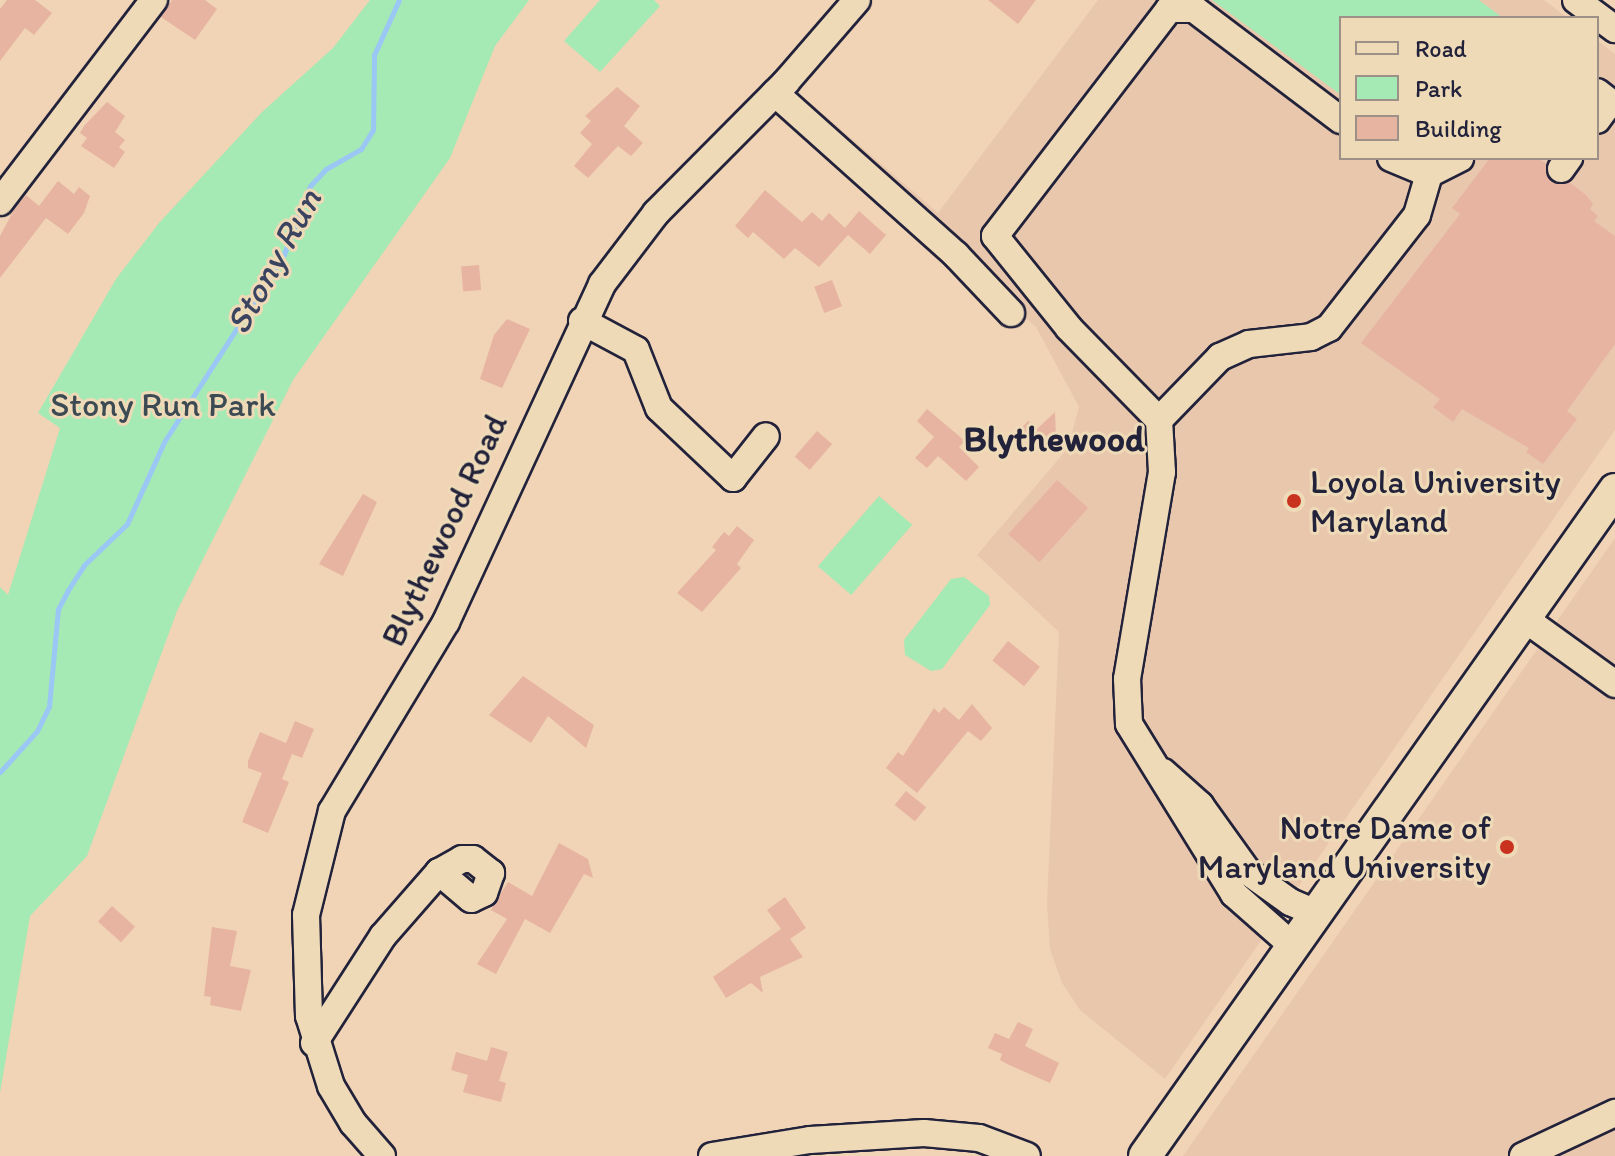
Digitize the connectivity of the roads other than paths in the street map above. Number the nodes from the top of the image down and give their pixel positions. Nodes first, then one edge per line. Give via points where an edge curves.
1 (154, 0) edge
2 (857, 0) edge
3 (775, 93) junction
4 (1599, 94) edge
5 (1599, 117) edge
6 (1339, 118) edge
7 (1396, 160) edge
8 (1458, 160) edge
9 (1429, 174) junction
10 (0, 202) edge
11 (1011, 313) dead end
12 (582, 321) junction
13 (1159, 420) junction
14 (766, 436) dead end
15 (1615, 490) edge
16 (1525, 619) junction
17 (1615, 684) edge
18 (1154, 765) junction
19 (439, 872) dead end
20 (1316, 913) junction
21 (1293, 946) junction
22 (314, 1043) junction
23 (1615, 1113) edge
24 (382, 1156) edge
25 (712, 1156) edge
26 (1027, 1156) edge
27 (1145, 1156) edge
28 (1523, 1156) edge

1 - 10 street
2 - 3 street, Blythewood Road
3 - 11 street via 980,277
3 - 12 street, Blythewood Road via 641,230
4 - 5 street via 1610,102
6 - 13 street via 1194,9 1169,9 995,236 1069,328
7 - 9 street
8 - 9 street
9 - 13 street via 1417,215 1329,328 1311,337 1249,344 1220,357
12 - 14 street via 636,350 651,398 733,478
12 - 22 street, Blythewood Road via 453,609 332,811 306,915 306,992
13 - 18 street via 1162,472 1126,697 1129,724
15 - 16 main road
16 - 17 street
16 - 20 main road
18 - 20 street via 1200,805 1248,872 1290,902
18 - 21 street via 1234,894
19 - 22 street via 383,936
20 - 21 main road
21 - 27 main road
22 - 24 street, Blythewood Road via 342,1105
23 - 28 street
25 - 26 street via 810,1140 924,1133 979,1138

